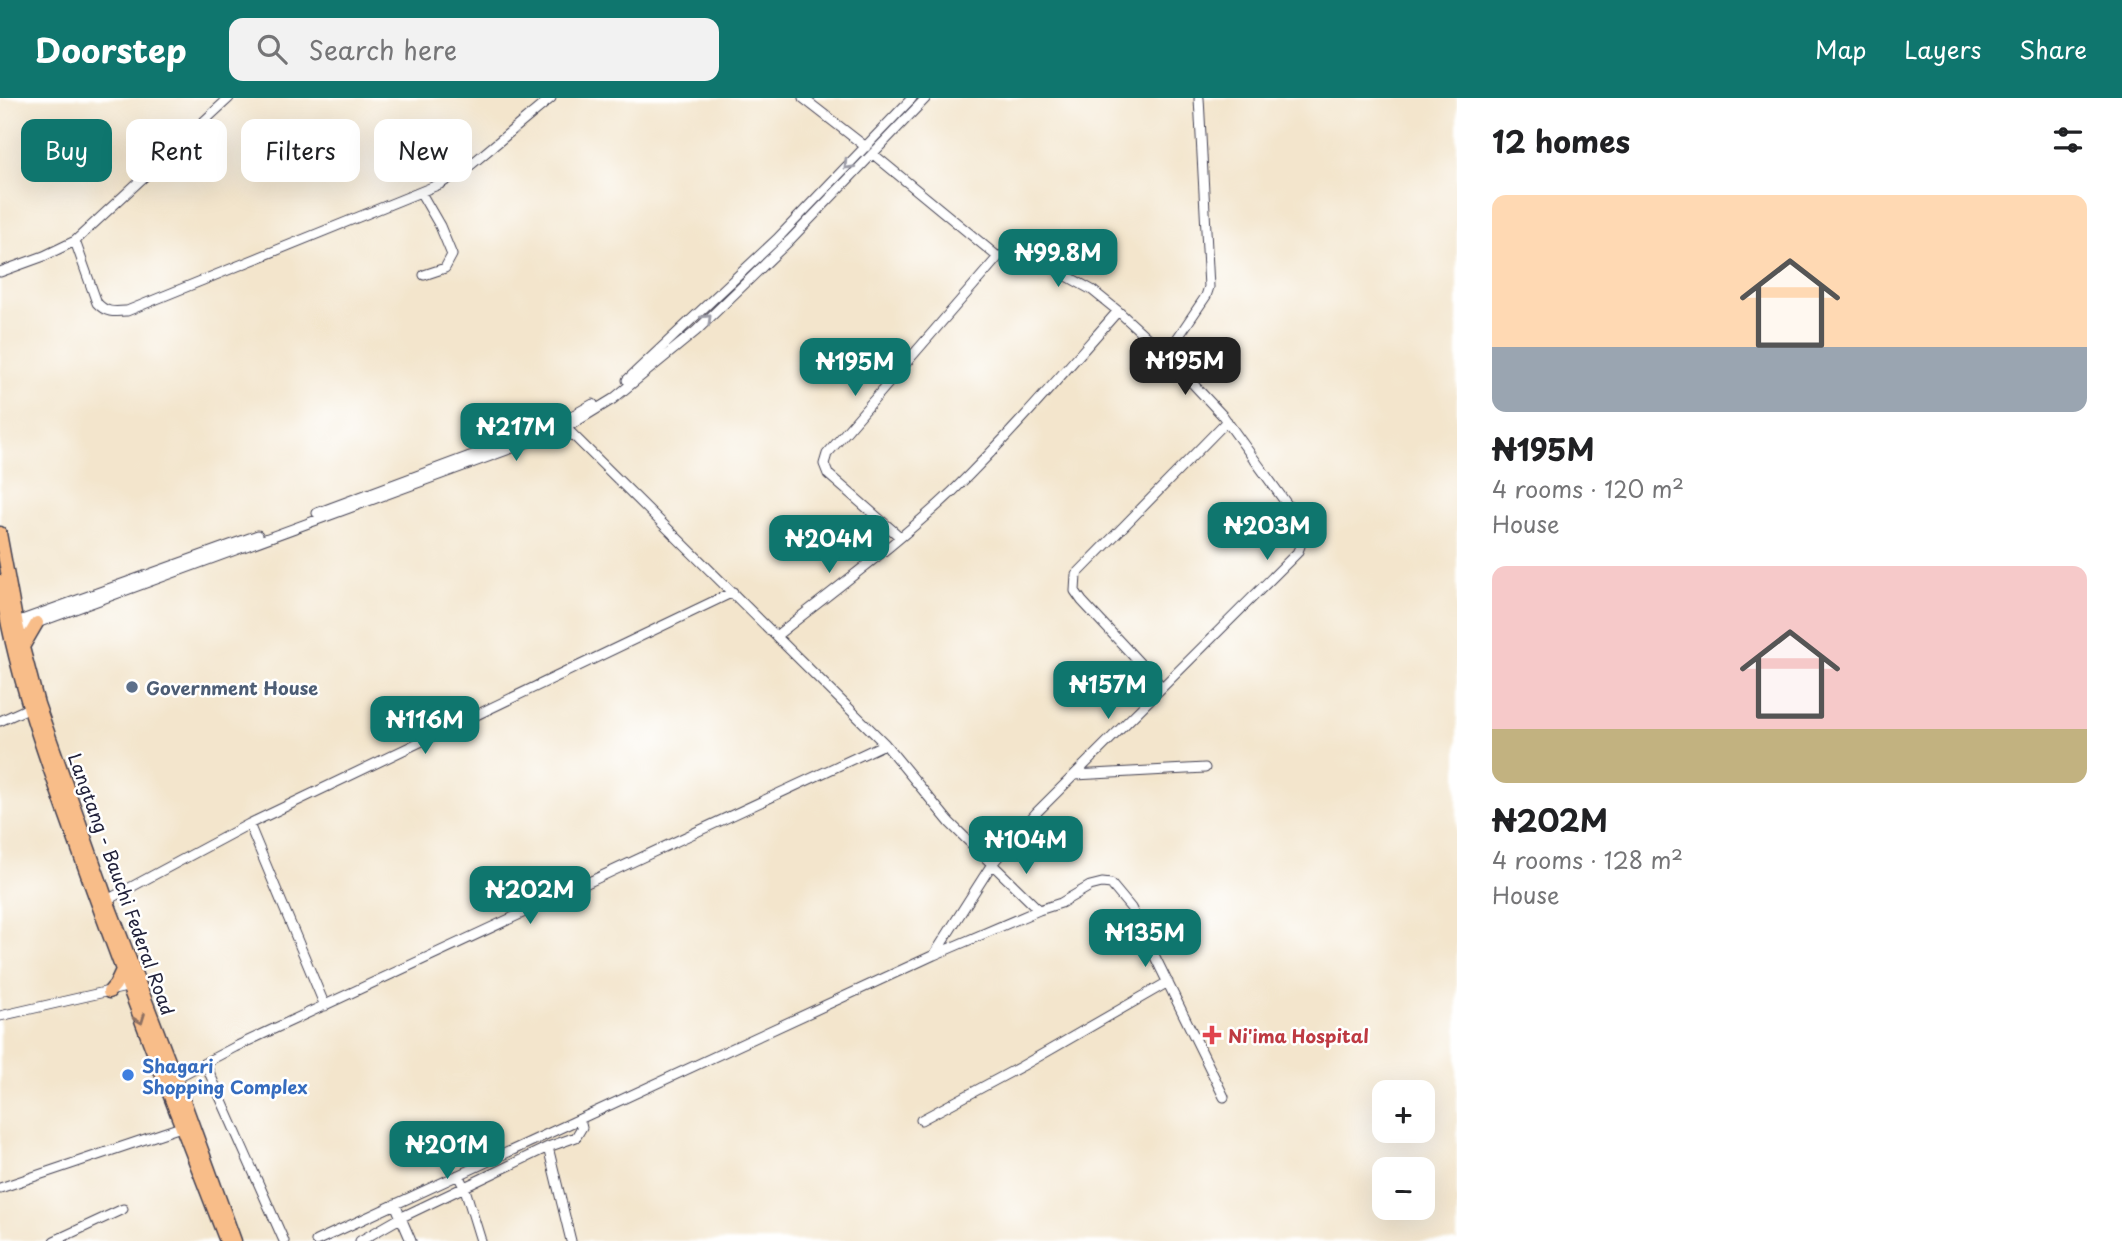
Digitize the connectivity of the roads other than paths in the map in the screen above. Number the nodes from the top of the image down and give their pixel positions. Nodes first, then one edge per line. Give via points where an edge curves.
1 (229, 98) edge
2 (551, 98) edge
3 (803, 98) edge
4 (912, 98) edge
5 (926, 98) edge
6 (1199, 98) edge
7 (869, 151) junction
8 (421, 193) junction
9 (75, 241) junction
10 (998, 257) junction
11 (0, 272) edge
12 (424, 275) dead end
13 (1118, 311) junction
14 (1166, 355) junction
15 (1227, 421) junction
16 (563, 425) junction
17 (0, 533) edge
18 (900, 537) junction
19 (0, 581) edge
20 (733, 592) junction
21 (9, 611) junction
22 (35, 620) junction
23 (17, 625) junction
24 (776, 636) junction
25 (10, 639) junction
26 (23, 648) junction
27 (1162, 687) junction
28 (33, 707) junction
29 (0, 721) edge
30 (885, 744) junction
31 (1205, 768) dead end
32 (1074, 775) junction
33 (249, 824) junction
34 (992, 864) junction
35 (107, 900) junction
36 (1039, 910) junction
37 (934, 955) junction
38 (122, 970) junction
39 (1168, 982) junction
40 (133, 985) junction
41 (109, 992) junction
42 (325, 1006) junction
43 (0, 1016) edge
44 (205, 1063) junction
45 (170, 1081) junction
46 (1224, 1097) dead end
47 (580, 1119) junction
48 (920, 1120) dead end
49 (181, 1127) junction
50 (548, 1147) junction
51 (458, 1175) junction
52 (0, 1188) edge
53 (465, 1189) junction
54 (395, 1204) junction
55 (123, 1209) dead end
56 (402, 1217) junction
57 (321, 1240) edge
58 (54, 1241) edge
59 (226, 1241) edge
60 (235, 1241) edge
61 (284, 1241) edge
62 (360, 1241) edge
63 (411, 1241) edge
64 (481, 1241) edge
65 (571, 1241) edge

1 - 9 street
2 - 8 street via 467,168
3 - 7 street
4 - 7 street
5 - 7 street
6 - 14 street via 1209,288
7 - 10 street
7 - 16 street via 790,240 696,331 613,399
8 - 9 street via 127,311 111,312 97,303
8 - 12 street via 452,255 445,268
9 - 11 street
10 - 13 street via 1017,248 1092,290
10 - 18 street via 827,454 828,474
13 - 14 street
13 - 18 street via 999,444
14 - 15 street
15 - 27 street via 1291,510 1301,530 1301,546
15 - 27 street via 1076,575 1075,591 1082,601
16 - 20 street
16 - 22 street
17 - 21 main road, Langtang - Bauchi Federal Road
18 - 24 street
19 - 21 main road, Langtang - Bauchi Federal Road
20 - 24 street
20 - 33 street
21 - 22 main road
21 - 23 main road, Langtang - Bauchi Federal Road
21 - 25 main road, Langtang - Bauchi Federal Road
22 - 23 street via 26,627
22 - 26 main road
23 - 25 street
23 - 26 main road, Langtang - Bauchi Federal Road
24 - 30 street
25 - 28 main road, Langtang - Bauchi Federal Road
26 - 28 main road, Langtang - Bauchi Federal Road
27 - 32 street
28 - 29 street
28 - 35 main road, Langtang - Bauchi Federal Road
28 - 38 main road, Langtang - Bauchi Federal Road
30 - 34 street via 950,823
30 - 42 street
31 - 32 street
32 - 34 street
33 - 35 street
33 - 42 street
34 - 36 street
34 - 37 street
35 - 40 main road, Langtang - Bauchi Federal Road
36 - 37 street
36 - 39 street via 1061,904 1090,887 1111,884 1131,908
37 - 47 street
38 - 40 main road, Langtang - Bauchi Federal Road
38 - 41 main road
39 - 46 street
39 - 48 street
40 - 41 street
40 - 45 main road, Langtang - Bauchi Federal Road
41 - 43 street
42 - 44 street
44 - 45 street
44 - 61 street
45 - 49 main road, Langtang - Bauchi Federal Road
45 - 60 main road, Langtang - Bauchi Federal Road
47 - 50 street via 582,1127 576,1137
47 - 51 street
49 - 52 street
49 - 59 main road, Langtang - Bauchi Federal Road
50 - 53 street
50 - 65 street
51 - 53 street
51 - 54 street
53 - 56 street
53 - 64 street
54 - 56 street
54 - 57 street
55 - 58 street
56 - 62 street
56 - 63 street

